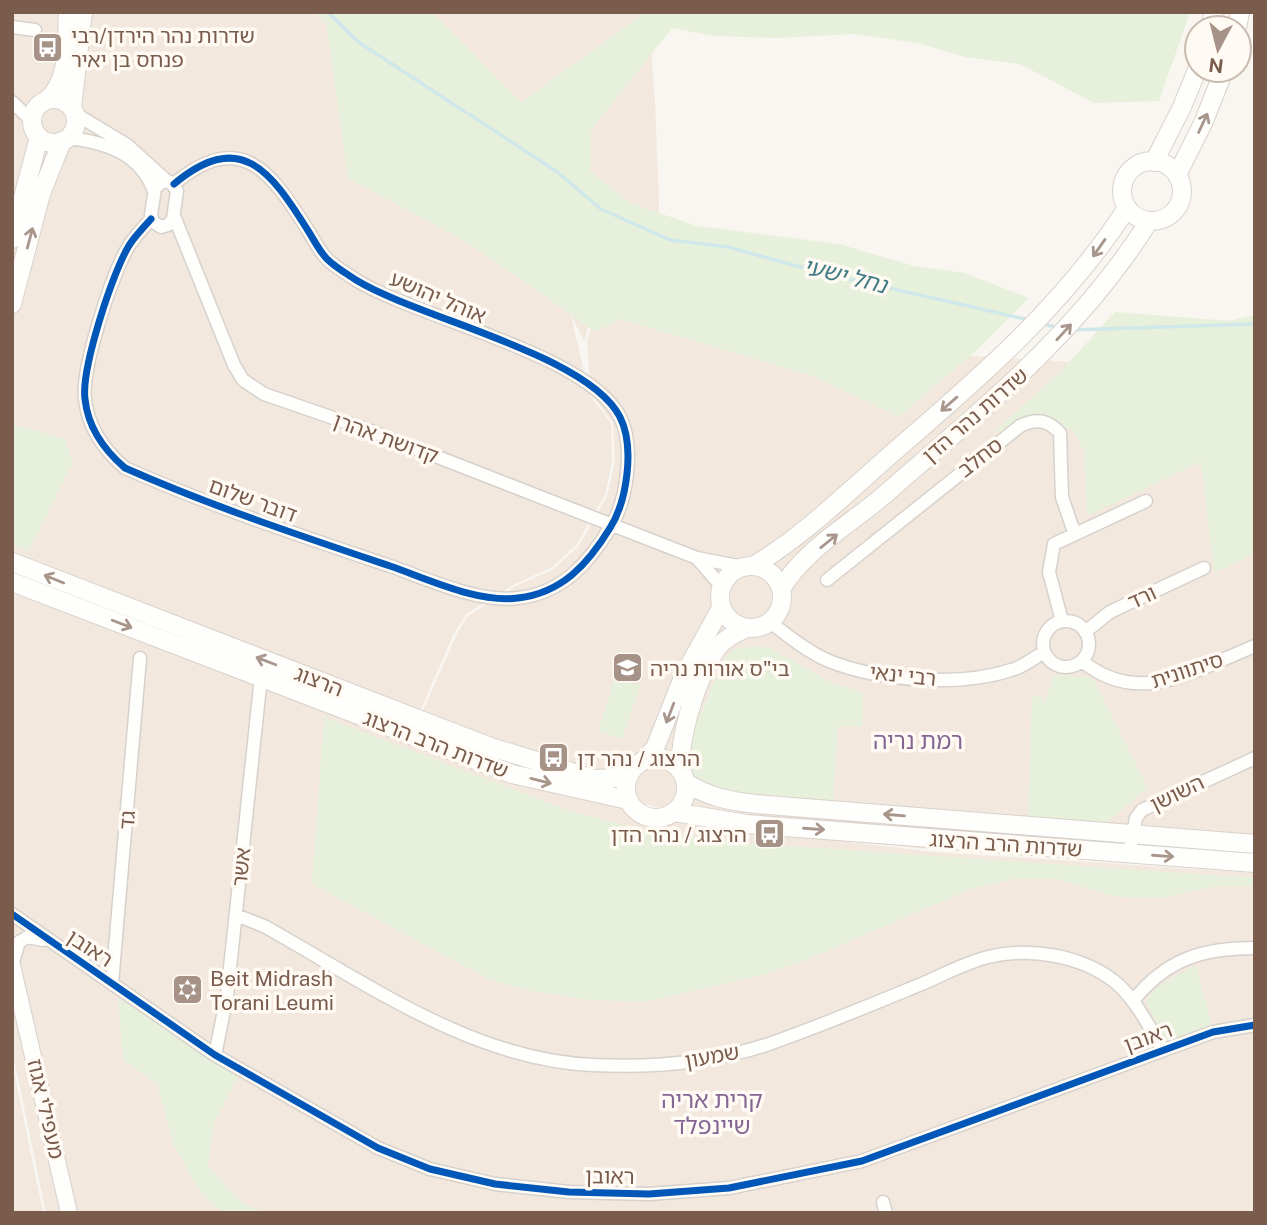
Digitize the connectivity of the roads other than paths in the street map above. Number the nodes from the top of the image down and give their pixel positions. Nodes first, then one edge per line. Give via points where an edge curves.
1 (68, 12) edge
2 (83, 12) edge
3 (12, 27) edge
4 (35, 30) dead end
5 (1191, 84) edge
6 (1219, 84) edge
7 (12, 102) edge
8 (73, 111) junction
9 (39, 116) junction
10 (64, 139) junction
11 (1154, 162) junction
12 (1177, 175) junction
13 (170, 183) junction
14 (154, 191) junction
15 (1127, 208) junction
16 (174, 216) junction
17 (151, 219) junction
18 (1149, 221) junction
19 (12, 239) edge
20 (12, 304) edge
21 (1146, 501) dead end
22 (612, 524) junction
23 (1074, 532) junction
24 (697, 558) junction
25 (12, 562) edge
26 (748, 566) junction
27 (1203, 568) dead end
28 (827, 580) dead end
29 (12, 582) edge
30 (721, 586) junction
31 (781, 589) junction
32 (721, 608) junction
33 (1062, 621) junction
34 (770, 622) junction
35 (746, 629) junction
36 (1085, 632) junction
37 (1255, 646) edge
38 (1044, 652) junction
39 (140, 657) dead end
40 (1082, 661) junction
41 (261, 677) junction
42 (1255, 758) edge
43 (637, 766) junction
44 (683, 777) junction
45 (628, 800) junction
46 (674, 812) junction
47 (1132, 835) junction
48 (1255, 844) edge
49 (1129, 854) junction
50 (1255, 863) edge
51 (12, 914) edge
52 (236, 915) junction
53 (47, 941) junction
54 (1255, 948) edge
55 (12, 965) edge
56 (112, 983) junction
57 (12, 998) edge
58 (1133, 1002) junction
59 (1255, 1025) edge
60 (1163, 1050) junction
61 (215, 1055) junction
62 (61, 1213) edge
63 (69, 1213) edge

1 - 9 main road via 64,70
2 - 8 main road
3 - 4 street
5 - 11 main road
12 -> 6 main road
7 - 9 street
8 - 9 main road via 61,100
8 - 10 main road via 74,130
8 - 13 street via 127,145
9 - 10 main road via 50,142
9 - 19 main road
10 - 14 street via 100,142 124,153 143,170
20 -> 10 main road via 41,194
11 - 12 main road via 1167,165
11 - 15 main road via 1139,165 1128,175 1122,190
12 - 18 main road via 1182,193 1175,211
13 - 14 street, אוהל יהושע via 160,183
13 - 16 street via 177,191
13 - 22 street, אוהל יהושע via 193,168 226,157 262,167 326,258 357,281 537,357 593,387 621,419 628,445 622,494
14 - 17 street
15 - 18 main road
15 -> 26 main road, שדרות נהר הדן via 1069,287 1001,359 789,541
16 - 17 street via 165,227
16 - 22 street, קדושת אהרן via 243,380 264,394
17 - 22 street, דובר שלום via 129,245 110,288 87,376 85,400 97,436 104,451 125,468 289,532 491,597 531,596 568,580
31 -> 18 main road, שדרות נהר הדן via 803,561 1029,368 1097,295
21 - 23 street
22 - 24 street, קדושת אהרן
23 - 28 street, סחלב via 1062,497 1060,433 1050,423 1031,421
23 - 33 street via 1054,544 1049,556
24 - 26 street, קדושת אהרן
24 - 30 street, קדושת אהרן
43 -> 25 main road, הרצוג via 615,778 594,779 488,746
26 - 30 main road via 726,577
26 - 31 main road via 767,571
27 - 36 street, ורד via 1110,612
29 -> 41 main road, שדרות הרב הרצוג
30 - 32 main road
31 - 34 main road via 781,607
32 - 35 main road via 728,619
32 -> 43 main road via 684,675 656,748
33 - 36 street via 1076,623
33 - 38 street via 1045,634
34 - 35 main road
34 - 38 street, רבי ינאי via 827,660 890,676 985,677 1013,670
35 - 44 main road via 716,649 705,671 681,741
36 - 40 street via 1089,644
37 - 40 street, סיתוונית via 1153,685 1110,680
38 - 40 street via 1062,667
39 - 56 street, גד
41 -> 45 main road, שדרות הרב הרצוג via 512,774
41 - 52 street, אשר
42 - 47 street, השושן via 1142,810
43 - 44 main road via 653,758 668,761
43 - 45 main road via 627,781
44 - 46 main road via 684,800
47 -> 44 main road, שדרות הרב הרצוג via 756,804 711,797
45 - 46 main road via 648,817
46 -> 49 main road, שדרות הרב הרצוג via 747,824
47 - 48 main road, שדרות הרב הרצוג
47 - 49 street, השושן
49 -> 50 main road, שדרות הרב הרצוג
51 - 53 street, ראובן
52 - 58 street, שמעון via 475,1040 528,1056 589,1065 641,1067 715,1058 816,1027 987,957 1025,952 1064,957 1097,971
52 - 61 street, אשר
53 - 55 street, ראובן via 23,939 15,947
53 - 56 street, ראובן
54 - 58 street via 1195,955 1152,978
55 - 63 street, מעפילי אגוז
56 - 61 street, ראובן
57 - 62 street, מעפילי אגוז
58 - 60 street, שמעון
59 - 60 street, ראובן via 1213,1032
60 - 61 street, ראובן via 862,1161 729,1188 649,1194 495,1184 430,1168 378,1148

